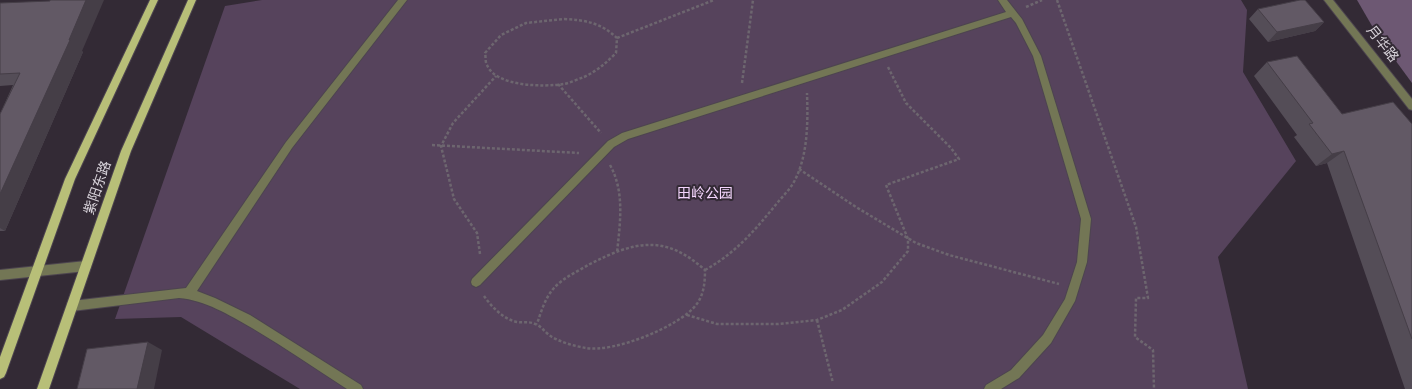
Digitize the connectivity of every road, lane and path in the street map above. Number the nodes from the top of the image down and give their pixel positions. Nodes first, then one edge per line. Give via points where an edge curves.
1 (154, 0) edge
2 (192, 0) edge
3 (403, 0) edge
4 (714, 0) edge
5 (753, 0) edge
6 (1002, 0) edge
7 (1057, 0) edge
8 (1328, 0) edge
9 (1012, 13) junction
10 (617, 38) junction
11 (881, 55) junction
12 (496, 76) junction
13 (806, 79) junction
14 (558, 84) junction
15 (739, 100) junction
16 (1412, 106) edge
17 (611, 144) junction
18 (432, 145) dead end
19 (441, 146) junction
20 (602, 154) junction
21 (799, 169) junction
22 (908, 238) junction
23 (617, 253) junction
24 (86, 266) junction
25 (705, 270) junction
26 (36, 272) junction
27 (0, 275) edge
28 (476, 282) junction
29 (1074, 288) junction
30 (189, 293) junction
31 (72, 306) junction
32 (687, 315) junction
33 (817, 320) junction
34 (536, 324) junction
35 (0, 373) edge
36 (833, 383) dead end
37 (43, 389) edge
38 (357, 389) edge
39 (990, 389) edge
40 (1154, 389) edge

1 - 26 main road, 紫阳东路 via 70,179
2 - 24 main road, 紫阳东路 via 126,151
3 - 30 street via 289,145
4 - 10 path
5 - 15 path
6 - 9 street
7 - 40 path via 1136,227 1148,298 1136,298 1134,337 1153,350
8 - 16 street, 月华路
9 - 11 street
9 - 29 street via 1037,56 1086,220 1082,262
10 - 12 path via 606,27 588,20 564,19 526,23 501,35 485,53 487,66
10 - 14 path via 616,53 600,68 584,77
11 - 13 street
11 - 22 path via 906,102 959,159 886,185
12 - 14 path via 513,83
12 - 19 path via 453,124
13 - 15 street
13 - 21 path via 808,105
14 - 17 path
15 - 17 street via 625,136
17 - 20 street
18 - 19 path
19 - 20 path
19 - 28 path via 454,199 477,233 481,254 471,269
20 - 23 path via 614,171 620,190
20 - 28 street
21 - 22 path
21 - 25 path via 794,181 752,235 734,252
22 - 29 path via 949,255
22 - 33 path via 908,251 882,282 842,310
23 - 25 path via 641,245 664,246 687,254
23 - 34 path via 575,272 554,288
24 - 26 street
24 - 31 main road, 紫阳东路
25 - 32 path via 705,286 696,305
26 - 27 street
26 - 35 main road, 紫阳东路
28 - 34 path via 494,310 516,322
29 - 39 street via 1070,300 1046,338 1015,374
30 - 31 street
30 - 38 street via 206,298 256,324
31 - 37 main road, 紫阳东路
32 - 33 path via 717,324 778,324
32 - 34 path via 654,332 594,350 549,336
33 - 36 path

